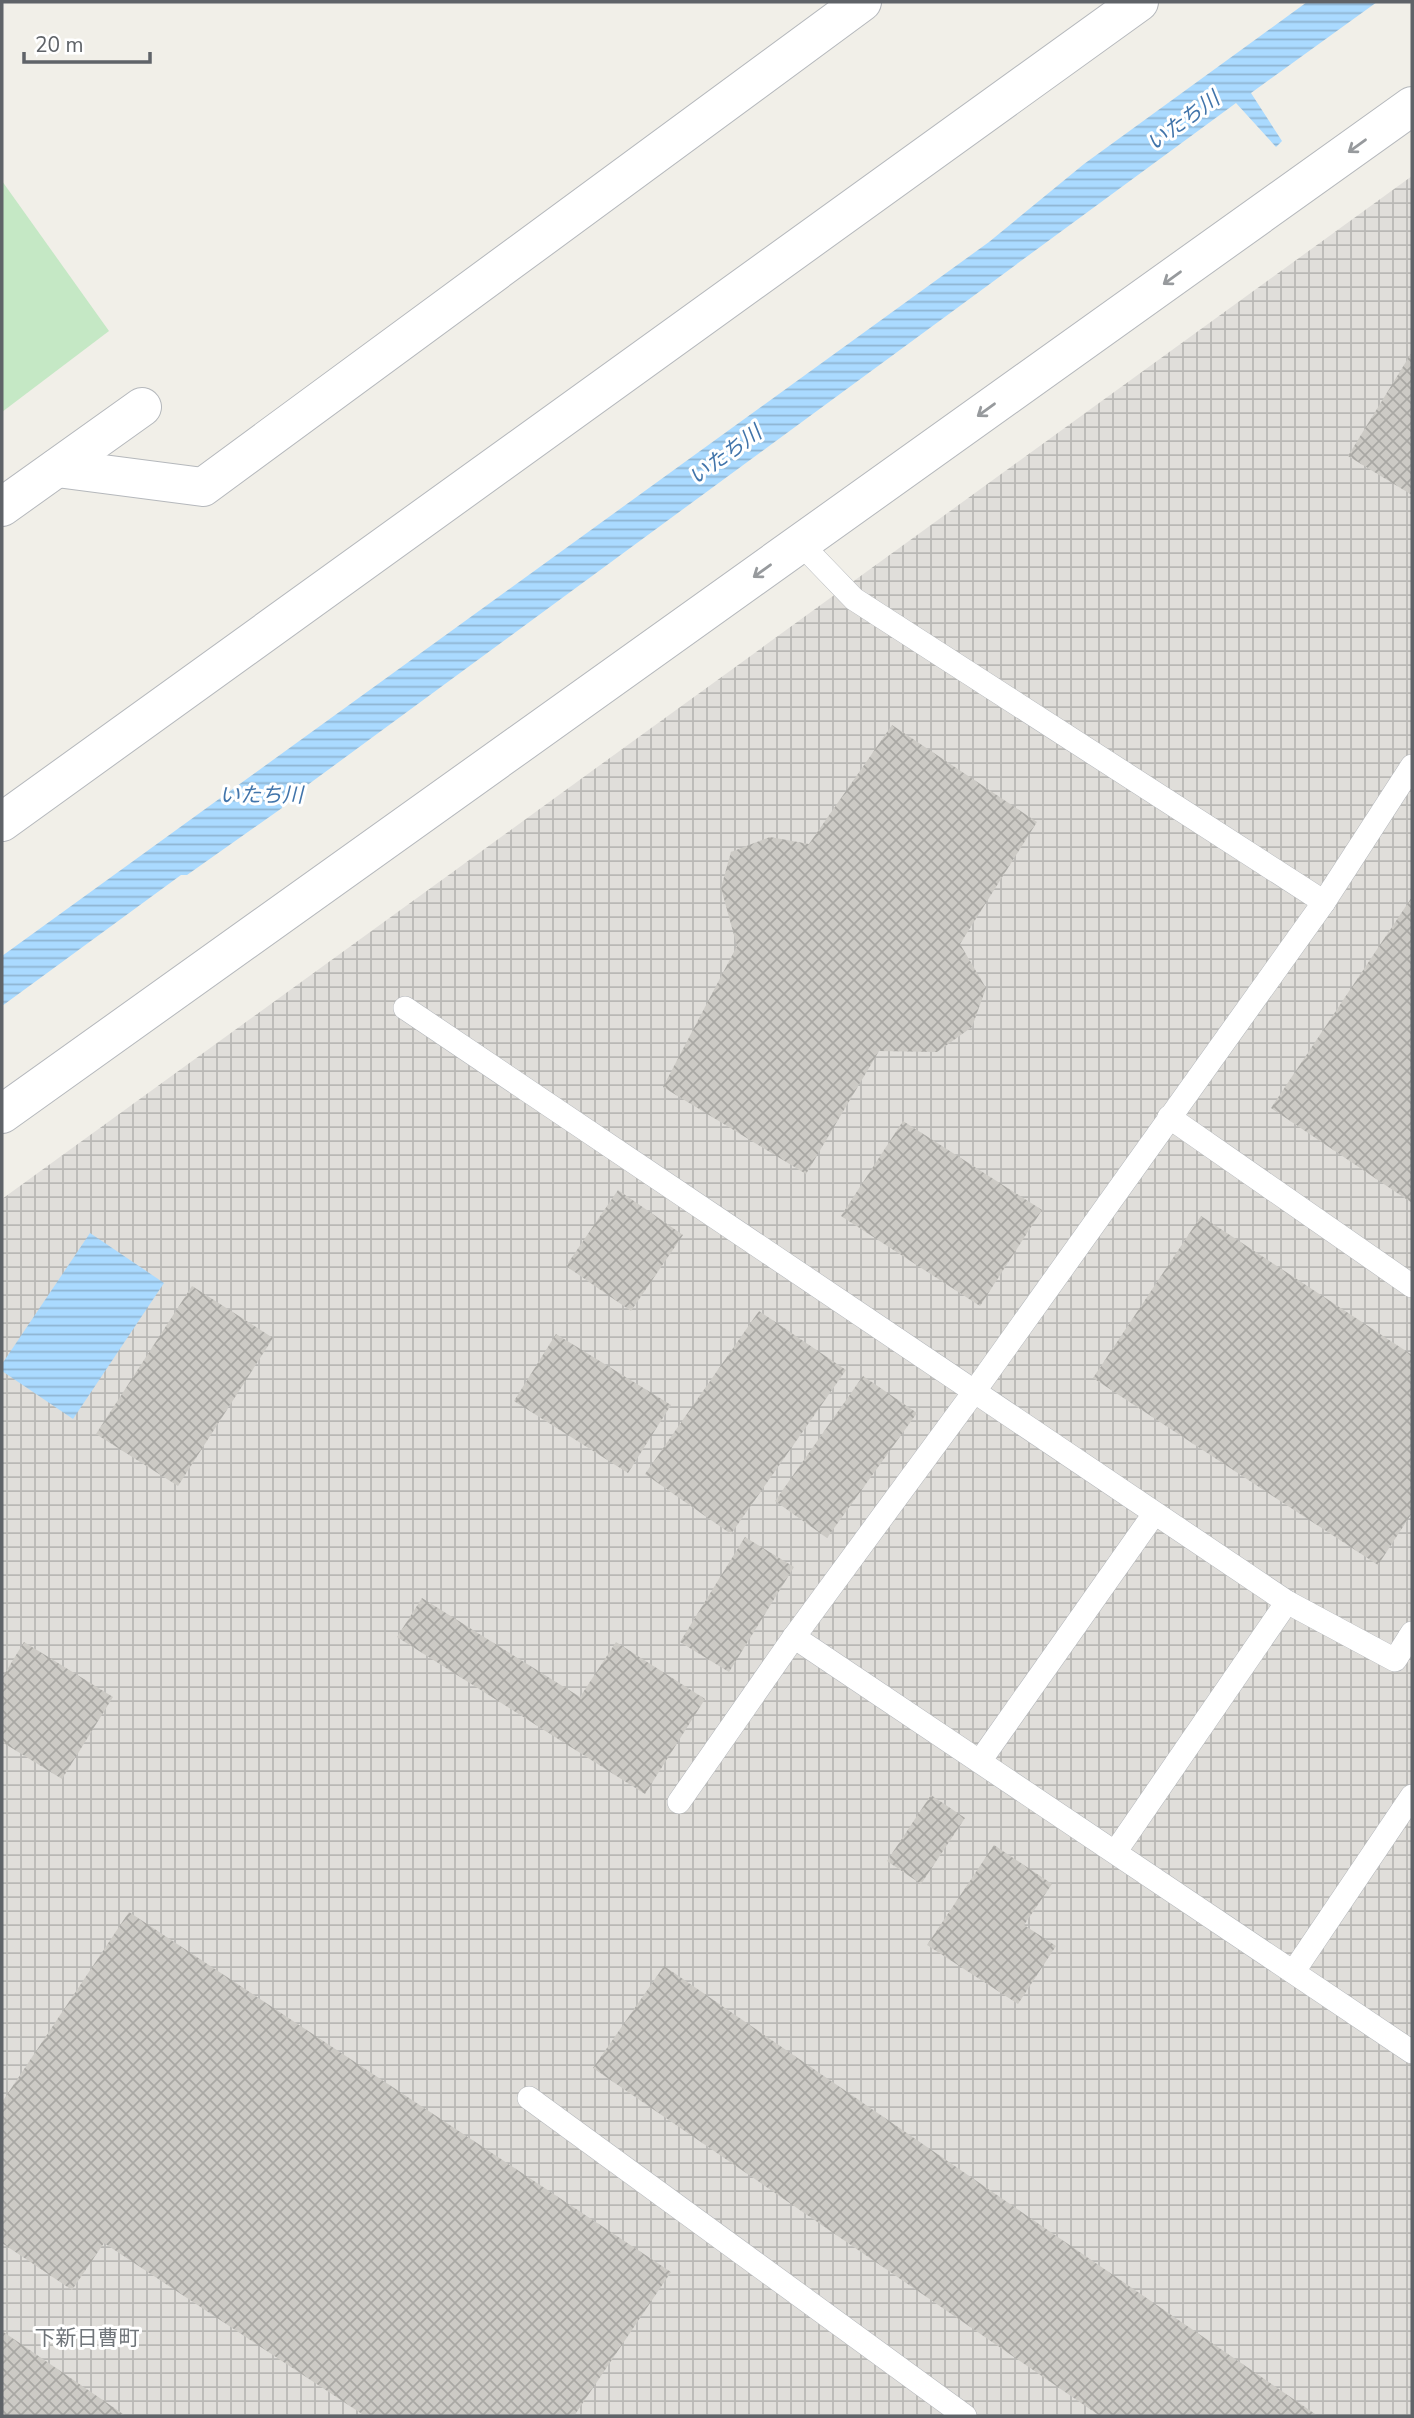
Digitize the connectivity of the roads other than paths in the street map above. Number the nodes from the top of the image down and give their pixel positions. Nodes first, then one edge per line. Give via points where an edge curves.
1 (862, 2) edge
2 (1139, 2) edge
3 (1412, 106) edge
4 (142, 407) dead end
5 (57, 468) junction
6 (2, 507) edge
7 (800, 543) junction
8 (1412, 766) edge
9 (2, 822) edge
10 (1324, 902) junction
11 (405, 1008) dead end
12 (2, 1114) edge
13 (1169, 1118) junction
14 (1412, 1286) edge
15 (975, 1392) junction
16 (1154, 1514) junction
17 (1287, 1602) junction
18 (1412, 1633) edge
19 (793, 1637) junction
20 (1404, 1666) edge
21 (980, 1761) junction
22 (1412, 1796) edge
23 (679, 1802) dead end
24 (1115, 1851) junction
25 (1293, 1971) junction
26 (1412, 2052) edge
27 (529, 2098) dead end
28 (965, 2416) edge

1 - 5 street via 203,488
2 - 9 street
3 -> 7 street
4 - 5 street
5 - 6 street
7 - 10 lane via 854,599
7 -> 12 street
8 - 10 lane
10 - 13 lane
11 - 15 lane
13 - 14 lane
13 - 15 lane
15 - 16 lane
15 - 19 lane
16 - 17 lane
16 - 21 lane
17 - 20 lane
17 - 24 lane
18 - 20 lane
19 - 21 lane
19 - 23 lane
21 - 24 lane
22 - 25 lane
24 - 25 lane
25 - 26 lane
27 - 28 lane

